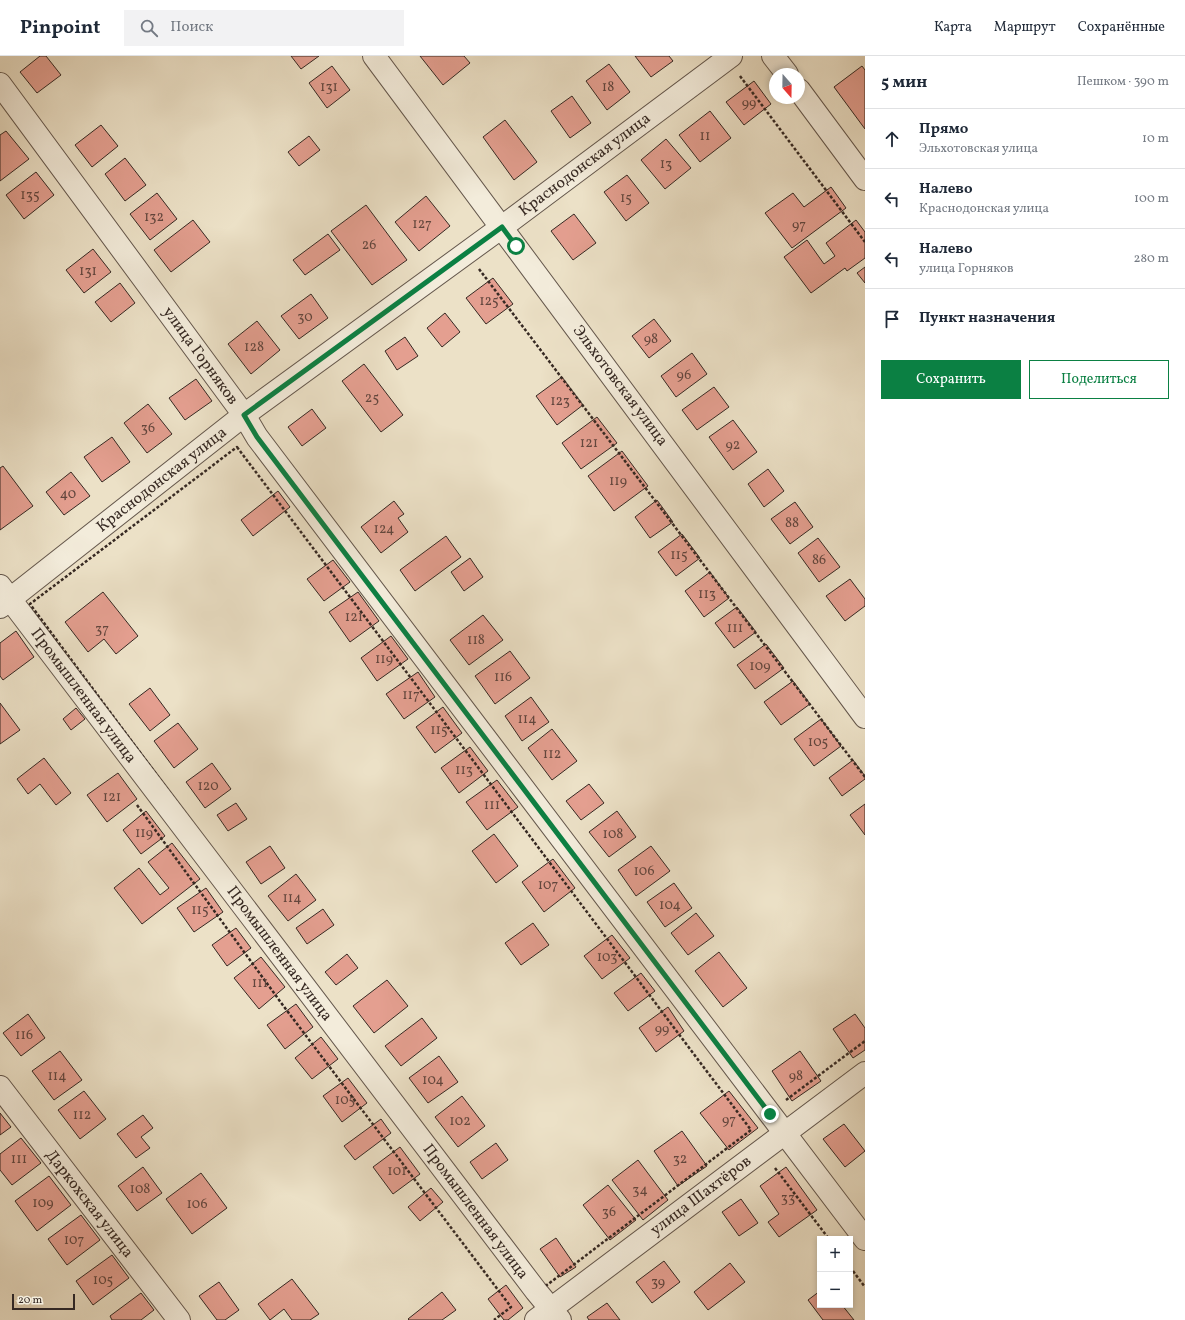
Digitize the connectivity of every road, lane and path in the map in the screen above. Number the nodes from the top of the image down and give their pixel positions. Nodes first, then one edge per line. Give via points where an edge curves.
1 (374, 56) edge
2 (773, 56) edge
3 (734, 64) edge
4 (782, 68) edge
5 (0, 84) edge
6 (805, 98) edge
7 (865, 179) edge
8 (502, 227) junction
9 (865, 242) edge
10 (478, 268) dead end
11 (244, 415) junction
12 (3, 598) edge
13 (865, 717) edge
14 (865, 777) edge
15 (136, 804) dead end
16 (865, 1041) edge
17 (865, 1073) edge
18 (0, 1087) edge
19 (785, 1101) dead end
20 (784, 1133) junction
21 (774, 1167) dead end
22 (453, 1175) dead end
23 (827, 1236) edge
24 (865, 1239) edge
25 (853, 1271) edge
26 (865, 1287) edge
27 (543, 1288) dead end
28 (549, 1316) edge
29 (179, 1320) edge
30 (494, 1320) edge

1 - 8 street, Эльхотовская улица
2 - 4 street
3 - 8 street, Краснодонская улица
3 - 9 path
5 - 11 street, улица Горняков
6 - 7 street
8 - 11 street, Краснодонская улица
8 - 13 street, Эльхотовская улица
10 - 14 path
11 - 12 street, Краснодонская улица
11 - 20 street, улица Горняков via 257,437
12 - 28 street, Промышленная улица via 536,1292
15 - 30 path via 282,1004 511,1307
16 - 19 path
17 - 20 street, улица Шахтёров
18 - 29 street, Даркохская улица
20 - 24 street, улица Горняков
20 - 28 street, улица Шахтёров
21 - 23 path
22 - 27 path via 30,604 237,447 751,1130
25 - 26 path

